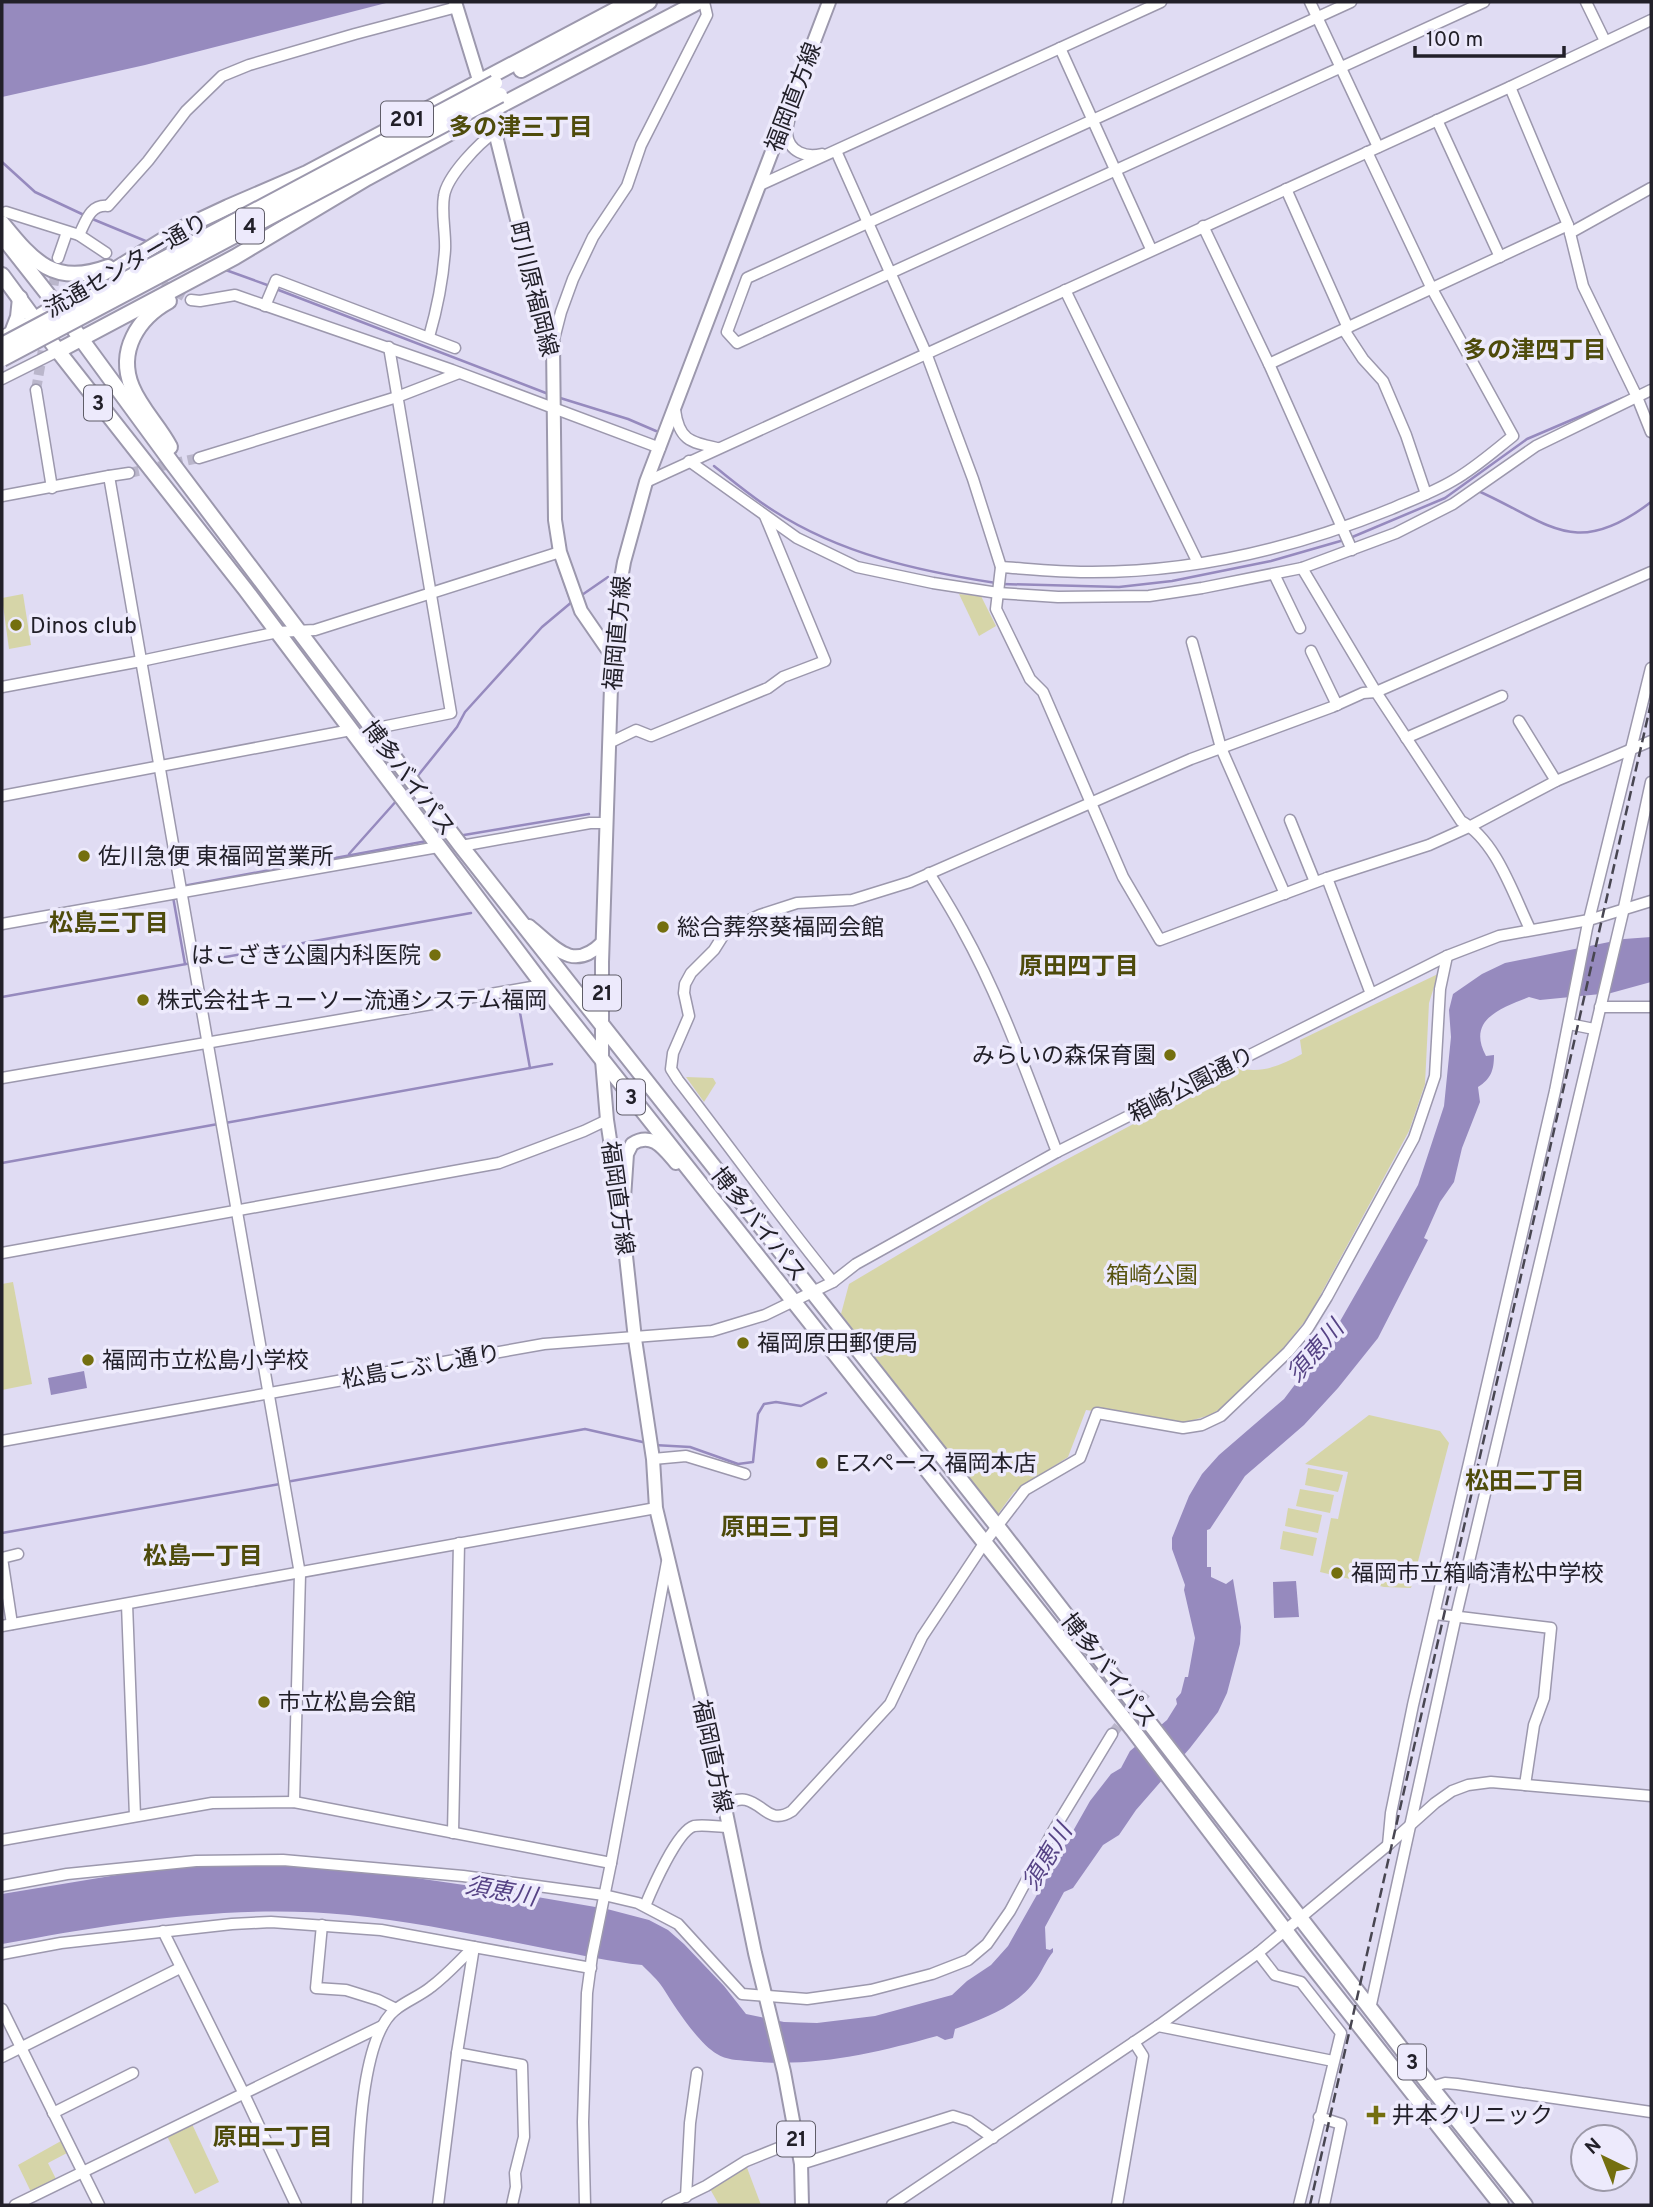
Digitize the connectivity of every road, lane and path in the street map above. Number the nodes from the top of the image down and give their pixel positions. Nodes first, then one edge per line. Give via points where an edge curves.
1 (630, 2) edge
2 (649, 2) edge
3 (699, 2) edge
4 (829, 2) edge
5 (1161, 2) edge
6 (1310, 2) edge
7 (1350, 2) edge
8 (1484, 2) edge
9 (1586, 2) edge
10 (456, 4) edge
11 (1317, 17) junction
12 (1651, 20) edge
13 (1605, 41) junction
14 (1060, 48) junction
15 (1341, 68) junction
16 (478, 82) junction
17 (1510, 87) junction
18 (793, 95) junction
19 (488, 112) junction
20 (1093, 119) junction
21 (1437, 120) junction
22 (495, 132) junction
23 (1378, 147) junction
24 (836, 151) junction
25 (1367, 152) junction
26 (1115, 170) junction
27 (760, 185) junction
28 (1651, 188) edge
29 (1286, 190) junction
30 (4, 217) edge
31 (868, 222) junction
32 (294, 223) junction
33 (1203, 226) junction
34 (1569, 229) junction
35 (67, 232) junction
36 (81, 232) junction
37 (2, 236) edge
38 (1151, 249) junction
39 (106, 253) dead end
40 (142, 254) junction
41 (1500, 257) junction
42 (58, 258) tunnel mouth
43 (891, 273) junction
44 (2, 275) edge
45 (1432, 289) junction
46 (1065, 290) junction
47 (20, 298) junction
48 (191, 300) tunnel mouth
49 (57, 306) junction
50 (265, 306) junction
51 (35, 319) junction
52 (1346, 329) junction
53 (7, 333) edge
54 (429, 337) junction
55 (80, 338) junction
56 (553, 343) junction
57 (2, 345) edge
58 (389, 347) junction
59 (455, 348) dead end
60 (58, 351) junction
61 (926, 354) junction
62 (2, 359) edge
63 (1269, 364) junction
64 (459, 373) junction
65 (2, 379) edge
66 (36, 390) tunnel mouth
67 (1651, 390) edge
68 (397, 397) junction
69 (1637, 397) junction
70 (554, 407) junction
71 (674, 410) junction
72 (1651, 432) edge
73 (660, 448) junction
74 (717, 448) junction
75 (199, 458) tunnel mouth
76 (689, 461) junction
77 (129, 473) tunnel mouth
78 (109, 476) junction
79 (646, 482) junction
80 (190, 487) junction
81 (52, 488) junction
82 (1426, 494) junction
83 (2, 496) edge
84 (765, 516) junction
85 (1342, 531) junction
86 (1350, 547) junction
87 (560, 552) junction
88 (1198, 564) junction
89 (1302, 568) junction
90 (1001, 569) junction
91 (1651, 572) edge
92 (1275, 573) junction
93 (999, 591) junction
94 (431, 593) junction
95 (1300, 628) dead end
96 (300, 630) junction
97 (278, 632) junction
98 (1192, 642) dead end
99 (1311, 651) dead end
100 (612, 656) junction
101 (141, 662) junction
102 (1651, 668) edge
103 (2, 687) edge
104 (1376, 691) junction
105 (1502, 696) dead end
106 (1337, 705) junction
107 (1519, 721) dead end
108 (372, 729) junction
109 (351, 730) junction
110 (1406, 738) junction
111 (1651, 741) edge
112 (609, 743) junction
113 (1221, 748) junction
114 (1632, 750) junction
115 (159, 767) junction
116 (1556, 781) junction
117 (1651, 782) edge
118 (2, 796) edge
119 (1090, 802) junction
120 (1290, 820) dead end
121 (606, 823) junction
122 (1471, 826) junction
123 (461, 846) junction
124 (438, 847) junction
125 (929, 873) junction
126 (1327, 878) junction
127 (1315, 882) junction
128 (180, 891) junction
129 (1285, 894) junction
130 (1651, 901) edge
131 (517, 917) junction
132 (1622, 917) junction
133 (2, 924) edge
134 (1588, 924) junction
135 (1530, 929) junction
136 (602, 943) junction
137 (1447, 956) junction
138 (543, 985) junction
139 (1371, 994) junction
140 (1600, 1007) junction
141 (1651, 1007) edge
142 (1569, 1024) junction
143 (603, 1027) junction
144 (1594, 1029) junction
145 (207, 1043) junction
146 (601, 1060) junction
147 (2, 1078) edge
148 (607, 1120) junction
149 (1057, 1152) junction
150 (237, 1210) junction
151 (622, 1219) junction
152 (747, 1241) junction
153 (2, 1253) edge
154 (833, 1282) junction
155 (811, 1292) junction
156 (794, 1300) junction
157 (635, 1339) junction
158 (269, 1393) junction
159 (2, 1441) edge
160 (653, 1459) junction
161 (745, 1474) dead end
162 (656, 1508) junction
163 (997, 1527) junction
164 (985, 1542) junction
165 (459, 1543) junction
166 (18, 1554) dead end
167 (668, 1558) junction
168 (300, 1574) junction
169 (127, 1604) junction
170 (1435, 1614) junction
171 (1456, 1616) junction
172 (7, 1625) edge
173 (1112, 1734) tunnel mouth
174 (1525, 1785) junction
175 (1651, 1797) edge
176 (294, 1802) junction
177 (723, 1804) junction
178 (135, 1816) junction
179 (1409, 1825) junction
180 (728, 1827) junction
181 (453, 1833) junction
182 (2, 1840) edge
183 (1388, 1845) junction
184 (611, 1864) junction
185 (2, 1886) edge
186 (604, 1895) junction
187 (645, 1906) junction
188 (1301, 1917) junction
189 (322, 1925) junction
190 (1286, 1929) junction
191 (163, 1931) junction
192 (474, 1947) junction
193 (1258, 1953) junction
194 (2, 1954) edge
195 (180, 1968) junction
196 (592, 1968) junction
197 (767, 2002) junction
198 (2, 2009) edge
199 (396, 2009) junction
200 (1370, 2009) junction
201 (1158, 2025) junction
202 (382, 2026) junction
203 (1134, 2042) junction
204 (20, 2047) junction
205 (457, 2053) junction
206 (2, 2057) edge
207 (1333, 2061) junction
208 (133, 2073) dead end
209 (697, 2073) dead end
210 (1431, 2087) junction
211 (244, 2094) junction
212 (1651, 2112) edge
213 (52, 2113) junction
214 (1319, 2117) junction
215 (993, 2138) junction
216 (796, 2141) junction
217 (802, 2164) junction
218 (82, 2172) junction
219 (686, 2197) junction
220 (15, 2205) edge
221 (99, 2205) edge
222 (296, 2205) edge
223 (357, 2205) edge
224 (438, 2205) edge
225 (512, 2205) edge
226 (584, 2205) edge
227 (667, 2205) edge
228 (802, 2205) edge
229 (892, 2205) edge
230 (1117, 2205) edge
231 (1299, 2205) edge
232 (1324, 2205) edge
233 (1501, 2205) edge
234 (1525, 2205) edge

1 - 16 highway, 流通センター通り / 201
2 - 57 highway, 4, bridge
3 - 19 highway, 流通センター通り / 201
3 - 56 street via 707,15 641,145 627,186 593,237 573,279
3 - 62 highway, 4, bridge via 500,95
4 - 18 main road, 福岡直方線 / 21
5 - 14 street
6 - 11 street
7 - 11 street
8 - 15 street
9 - 13 street
10 - 16 main road, 町川原福岡線
10 - 36 street via 222,76 186,111 108,206 93,208
11 - 15 street
11 - 20 street
12 - 13 street
13 - 17 street
14 - 20 street
14 - 24 street
15 - 23 street
15 - 26 street
16 - 19 main road, 町川原福岡線
16 - 40 highway, 流通センター通り / 201 via 307,173 181,229
17 - 21 street
17 - 34 street
18 - 24 street via 787,135 793,149 816,156
18 - 27 main road, 福岡直方線 / 21
19 - 22 main road, 町川原福岡線
19 - 32 highway, 流通センター通り / 201
20 - 26 street
20 - 31 street
21 - 23 street
21 - 41 street
22 - 54 street via 462,165 443,195 444,259
22 - 56 main road, 町川原福岡線 via 537,299
23 - 25 street
24 - 27 street
24 - 31 street
25 - 29 street
25 - 45 street
26 - 38 street
26 - 43 street
27 - 71 main road, 福岡直方線 / 21
28 - 34 street
29 - 33 street
29 - 52 street
30 - 35 street
30 - 40 highway via 37,263 53,271 91,273
31 - 43 street
31 - 43 street via 747,278 727,332 737,343
32 - 55 highway, 流通センター通り / 201
32 - 80 highway via 275,241 158,307 131,339 127,352 131,385
33 - 38 street
33 - 63 street
34 - 41 street
34 - 69 street via 1583,286
35 - 36 street
35 - 42 street
36 - 39 street
37 - 49 highway, 博多バイパス / 3
38 - 46 street
40 - 49 highway, 流通センター通り / 201
41 - 45 street
43 - 61 street
44 - 47 highway, 博多バイパス / 3
45 - 52 street
45 - 82 street via 1513,436 1455,480
46 - 61 street
46 - 88 street
47 - 51 highway, 博多バイパス / 3
47 - 53 highway via 18,317
48 - 50 street via 235,295
49 - 51 highway, 流通センター通り / 201
49 - 55 highway, 博多バイパス / 3
50 - 54 street via 276,280
50 - 58 street
51 - 53 street
51 - 60 highway, 博多バイパス / 3
52 - 63 street
52 - 82 street via 1363,359 1383,381
54 - 59 street
55 - 60 highway, 流通センター通り / 201
55 - 80 highway, 博多バイパス / 3
56 - 70 main road, 町川原福岡線
58 - 64 street
58 - 68 street
60 - 65 street
60 - 97 highway, 博多バイパス / 3
61 - 74 street
61 - 90 street
63 - 85 street
64 - 68 street
64 - 70 street
66 - 81 street
67 - 69 street
68 - 75 street
68 - 94 street
69 - 72 street
69 - 86 street via 1536,446 1429,517
70 - 73 street
70 - 87 main road, 町川原福岡線 via 555,520
71 - 73 main road, 福岡直方線 / 21
71 - 74 street via 688,440
73 - 79 main road, 福岡直方線 / 21
74 - 76 street
76 - 79 street
76 - 84 street
77 - 78 street
78 - 81 street
78 - 101 street
79 - 100 main road, 福岡直方線 / 21 via 624,562
80 - 96 highway, 博多バイパス / 3
81 - 83 street
82 - 85 street
84 - 93 street via 797,538 857,567
84 - 112 street via 825,661 651,736 636,730
85 - 86 street
85 - 88 street
86 - 89 street
87 - 94 street
87 - 100 main road, 町川原福岡線 via 581,611
88 - 90 street via 1086,572
89 - 92 street
89 - 104 street
90 - 93 street
91 - 104 street
92 - 93 street via 1149,596 1058,597
92 - 95 street
93 - 119 street via 996,609 1030,679 1043,692
94 - 96 street via 316,630
94 - 108 street via 451,713
96 - 97 street
96 - 108 highway, 博多バイパス / 3
97 - 101 street
97 - 109 highway, 博多バイパス / 3
98 - 113 street
99 - 106 street
100 - 112 main road, 福岡直方線 / 21
101 - 103 street
101 - 115 street
102 - 114 street
104 - 106 street
104 - 110 street
105 - 110 street
106 - 113 street
107 - 116 street
108 - 123 highway, 博多バイパス / 3
109 - 115 street
109 - 124 highway, 博多バイパス / 3
110 - 122 street via 1461,821
111 - 114 street
112 - 121 main road, 福岡直方線 / 21
113 - 119 street
113 - 129 street
114 - 116 street
114 - 134 street
115 - 118 street
115 - 128 street
116 - 122 street
117 - 132 street
119 - 125 street
119 - 129 street via 1123,877 1160,940
120 - 127 street
121 - 123 street
121 - 136 main road, 福岡直方線 / 21
122 - 126 street via 1429,845
122 - 135 street via 1491,849
123 - 131 highway, 博多バイパス / 3
124 - 128 street
124 - 138 highway, 博多バイパス / 3
125 - 149 street via 981,965
125 - 154 street via 852,900 797,903 741,923 726,931 685,984 689,1016 671,1069
126 - 127 street
126 - 139 street
127 - 129 street
128 - 133 street
128 - 145 street
130 - 132 street, 箱崎公園通り
131 - 136 main road via 565,956 591,954
131 - 143 highway, 博多バイパス / 3
132 - 134 street, 箱崎公園通り
132 - 140 street
134 - 135 street, 箱崎公園通り
134 - 142 street
135 - 137 street, 箱崎公園通り
136 - 143 main road, 福岡直方線 / 21
137 - 139 street, 箱崎公園通り
137 - 163 street via 1440,989 1435,1076 1414,1138 1308,1328 1221,1416 1202,1425 1183,1428 1097,1413 1080,1458 1024,1490
138 - 145 street
138 - 146 highway, 博多バイパス / 3
139 - 149 street, 箱崎公園通り
140 - 141 street
140 - 144 street
142 - 144 street
142 - 170 street
143 - 146 main road, 福岡直方線 / 21
143 - 155 highway, 博多バイパス / 3
144 - 171 street
145 - 147 street
145 - 150 street
146 - 148 main road, 福岡直方線 / 21
146 - 152 highway, 博多バイパス / 3
148 - 150 street via 499,1163
148 - 151 main road, 福岡直方線 / 21
149 - 154 street, 箱崎公園通り via 856,1264
150 - 153 street
150 - 158 street
151 - 152 main road via 628,1148 637,1140 655,1140
151 - 157 main road, 福岡直方線 / 21
152 - 156 highway, 博多バイパス / 3
154 - 155 street, 箱崎公園通り
155 - 156 street, 箱崎公園通り
155 - 163 highway, 博多バイパス / 3
156 - 157 street, 松島こぶし通り via 724,1329
156 - 164 highway, 博多バイパス / 3
157 - 158 street, 松島こぶし通り via 544,1344
157 - 160 main road, 福岡直方線 / 21
158 - 159 street, 松島こぶし通り
158 - 168 street
160 - 161 street via 686,1456
160 - 162 main road, 福岡直方線 / 21
162 - 165 street
162 - 167 main road, 福岡直方線 / 21
163 - 164 street
163 - 188 highway, 博多バイパス / 3
164 - 177 street via 922,1637 890,1704 792,1811 783,1817 748,1800
164 - 190 highway, 博多バイパス / 3
165 - 168 street
165 - 181 street
166 - 172 street via 2,1558
167 - 177 main road, 福岡直方線 / 21
167 - 184 street
168 - 169 street
168 - 176 street
169 - 172 street
169 - 178 street
170 - 171 street
170 - 183 street
171 - 174 street via 1551,1628 1544,1698 1534,1725
171 - 179 street
173 - 197 street via 1010,1911 987,1944 968,1960 871,1990
174 - 175 street
174 - 179 street via 1468,1785 1452,1791
176 - 178 street via 212,1803
176 - 181 street
177 - 180 main road, 福岡直方線 / 21
178 - 182 street
179 - 183 street
179 - 200 street
180 - 187 street via 693,1826 683,1833
180 - 197 main road, 福岡直方線 / 21
181 - 184 street
183 - 188 street
184 - 186 street
185 - 186 street via 67,1874 196,1861 283,1860 463,1876
186 - 187 street
186 - 196 street
187 - 197 street via 678,1924 742,1994
188 - 190 street
188 - 200 highway, 博多バイパス / 3
189 - 191 street via 271,1922
189 - 192 street via 381,1930
189 - 199 street via 316,1988 346,1990
190 - 193 street
190 - 233 highway, 博多バイパス / 3
191 - 194 street
191 - 195 street
192 - 196 street
192 - 199 street via 431,1987
192 - 205 street
193 - 201 street
193 - 207 street via 1275,1975 1301,1982 1341,2033
195 - 204 street
195 - 211 street
196 - 226 street via 587,1993
197 - 216 main road, 福岡直方線 / 21
198 - 204 street
199 - 202 street
200 - 210 highway, 博多バイパス / 3
201 - 203 street
201 - 207 street
202 - 211 street
202 - 223 street via 363,2106
203 - 215 street
203 - 230 street via 1143,2056
204 - 206 street
204 - 213 street
205 - 224 street
205 - 225 street via 522,2065 523,2137
207 - 214 street
208 - 213 street
209 - 219 street
210 - 212 street via 1457,2084
210 - 234 highway, 博多バイパス / 3
211 - 218 street
211 - 222 street
213 - 218 street
214 - 231 street
214 - 232 street via 1341,2124
215 - 217 street via 953,2116
215 - 229 street
216 - 217 main road, 福岡直方線 / 21
216 - 219 street via 746,2161
217 - 228 main road, 福岡直方線 / 21
218 - 220 street
218 - 221 street
219 - 227 street

